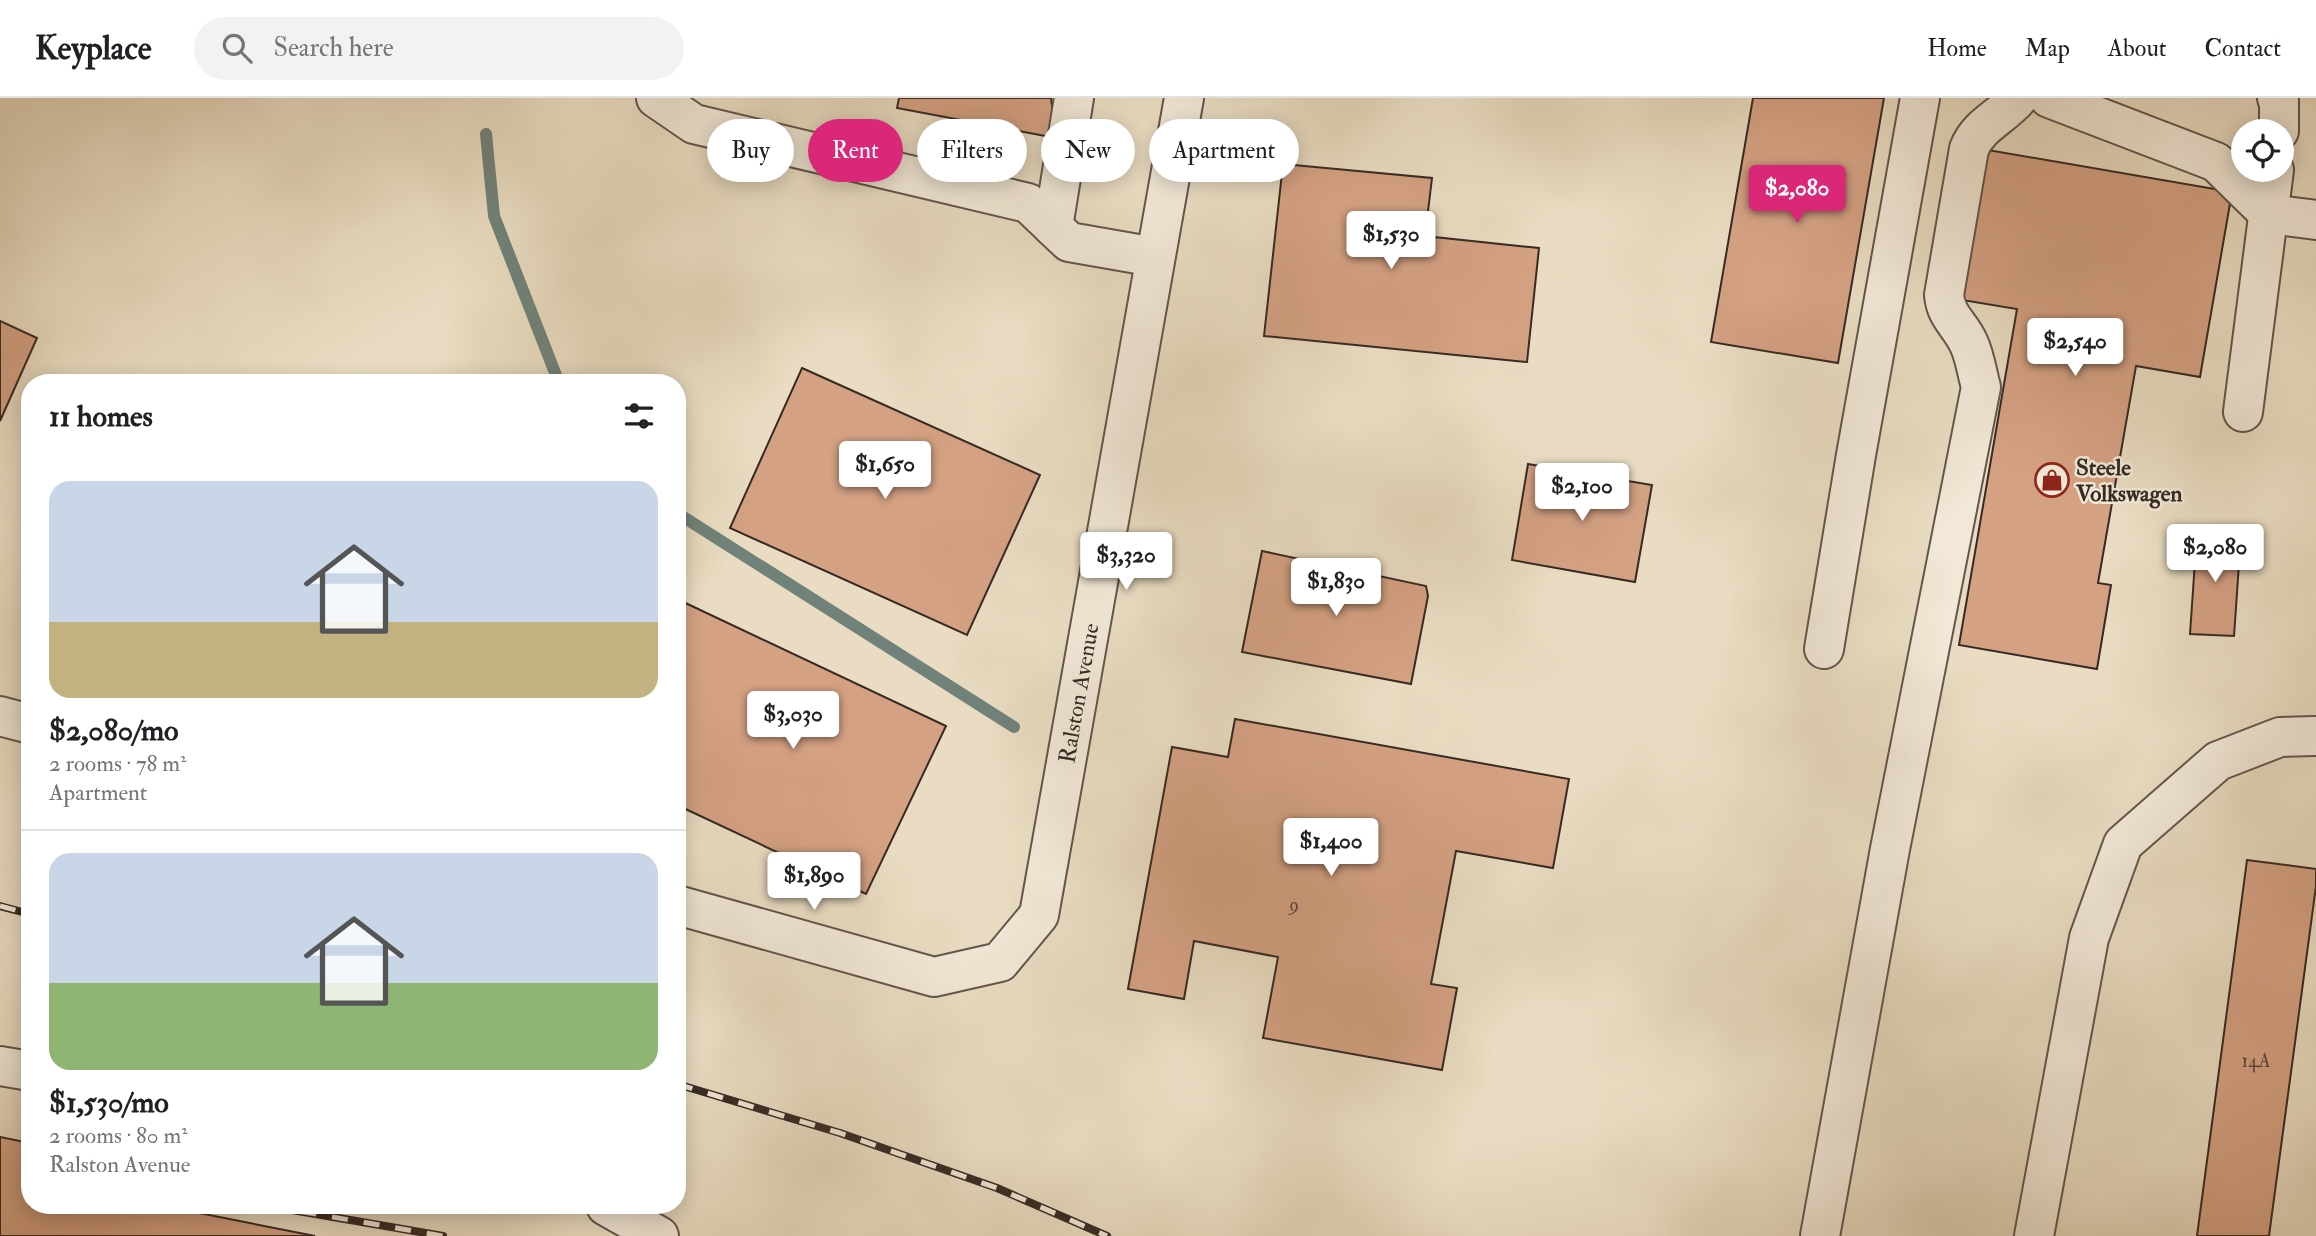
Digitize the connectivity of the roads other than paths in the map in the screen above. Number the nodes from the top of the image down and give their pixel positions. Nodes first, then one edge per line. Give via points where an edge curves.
1 (656, 98) edge
2 (1074, 98) edge
3 (1184, 98) edge
4 (1920, 98) edge
5 (2018, 98) edge
6 (2049, 98) edge
7 (2277, 98) edge
8 (2279, 119) edge
9 (2273, 182) edge
10 (2269, 214) junction
11 (2316, 220) edge
12 (1053, 227) junction
13 (1155, 257) junction
14 (2243, 412) dead end
15 (1824, 649) dead end
16 (0, 716) edge
17 (21, 722) edge
18 (2316, 736) edge
19 (686, 908) edge
20 (0, 1066) edge
21 (21, 1070) edge
22 (620, 1214) edge
23 (659, 1236) edge
24 (1820, 1236) edge
25 (2035, 1236) edge

1 - 12 street via 694,124 1028,203
2 - 12 street
3 - 13 street, Ralston Avenue
4 - 15 street
5 - 24 street via 1975,135 1969,149 1944,295 1945,309 1971,347 1980,387
6 - 10 street via 2216,162
7 - 8 street
9 - 10 street
10 - 11 street
10 - 14 street
12 - 13 street via 1069,242
13 - 19 street, Ralston Avenue via 1039,915 1000,962 934,977
16 - 17 street
18 - 25 street via 2280,737 2218,761 2123,844 2089,938
20 - 21 street
22 - 23 street

